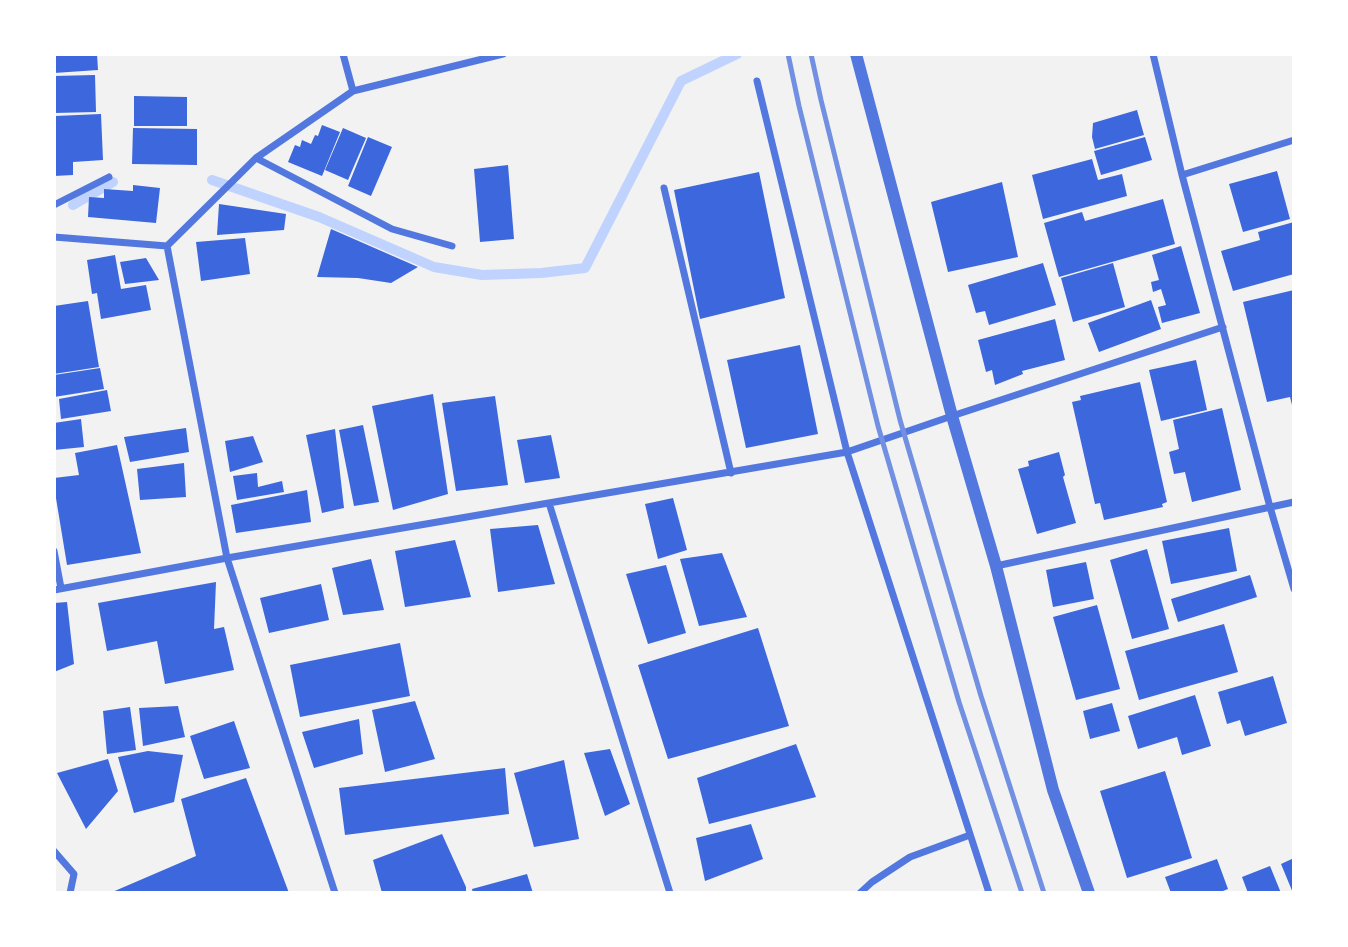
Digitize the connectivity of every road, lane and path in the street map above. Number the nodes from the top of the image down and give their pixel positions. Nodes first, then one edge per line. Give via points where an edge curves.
1 (343, 54) edge
2 (503, 54) edge
3 (856, 54) edge
4 (1153, 54) edge
5 (757, 81) dead end
6 (353, 91) junction
7 (1294, 140) edge
8 (256, 158) junction
9 (1182, 175) junction
10 (109, 177) dead end
11 (664, 188) dead end
12 (54, 205) edge
13 (54, 237) edge
14 (167, 246) junction
15 (452, 246) dead end
16 (1223, 327) junction
17 (952, 416) junction
18 (847, 452) junction
19 (731, 473) junction
20 (1294, 502) edge
21 (548, 503) junction
22 (1270, 507) junction
23 (54, 551) edge
24 (227, 558) junction
25 (996, 566) junction
26 (57, 589) edge
27 (1294, 589) edge
28 (970, 835) junction
29 (54, 851) edge
30 (70, 893) edge
31 (335, 893) edge
32 (670, 893) edge
33 (860, 893) edge
34 (989, 893) edge
35 (1089, 893) edge

1 - 6 street
2 - 6 street
3 - 17 street
4 - 9 street
5 - 18 street
6 - 8 street
7 - 9 street
8 - 14 street
8 - 15 street via 392,229
9 - 16 street
10 - 12 street
11 - 19 street
13 - 14 street
14 - 24 street
16 - 17 street
16 - 22 street
17 - 18 street
17 - 25 street
18 - 19 street
18 - 28 street
19 - 21 street
20 - 22 street
21 - 24 street
21 - 32 street
22 - 25 street
22 - 27 street
23 - 26 street
24 - 26 street
24 - 31 street
25 - 35 street via 1053,790
28 - 33 street via 910,857
28 - 34 street
29 - 30 street via 74,874

